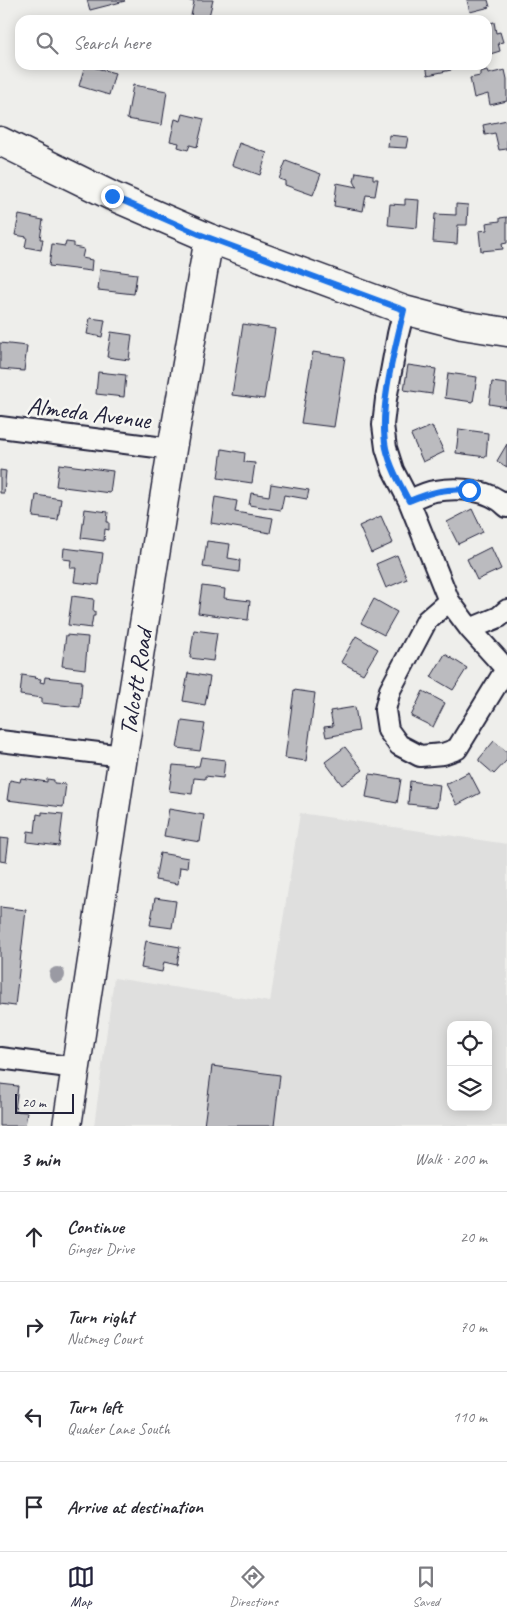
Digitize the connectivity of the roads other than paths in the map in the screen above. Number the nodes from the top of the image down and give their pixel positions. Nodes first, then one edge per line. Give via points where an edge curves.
1 (0, 141) edge
2 (209, 238) junction
3 (404, 310) junction
4 (507, 332) edge
5 (0, 427) edge
6 (172, 449) junction
7 (409, 501) junction
8 (507, 507) edge
9 (449, 602) junction
10 (507, 610) edge
11 (470, 629) junction
12 (507, 670) edge
13 (0, 741) edge
14 (123, 756) junction
15 (0, 1058) edge
16 (76, 1068) junction
17 (67, 1126) edge

1 - 2 street via 112,196
2 - 3 street
2 - 6 street, Talcott Road
3 - 4 street via 462,325
3 - 7 street via 383,425 391,463
5 - 6 street, Almeda Avenue
6 - 14 street, Talcott Road
7 - 8 street via 433,491 453,489 487,495
7 - 9 street
9 - 11 street
9 - 12 street via 427,620 390,690 386,710 388,730 399,745 420,756 457,749
10 - 11 street via 499,617
11 - 12 street
13 - 14 street
14 - 16 street, Talcott Road
15 - 16 street
16 - 17 street, Talcott Road

